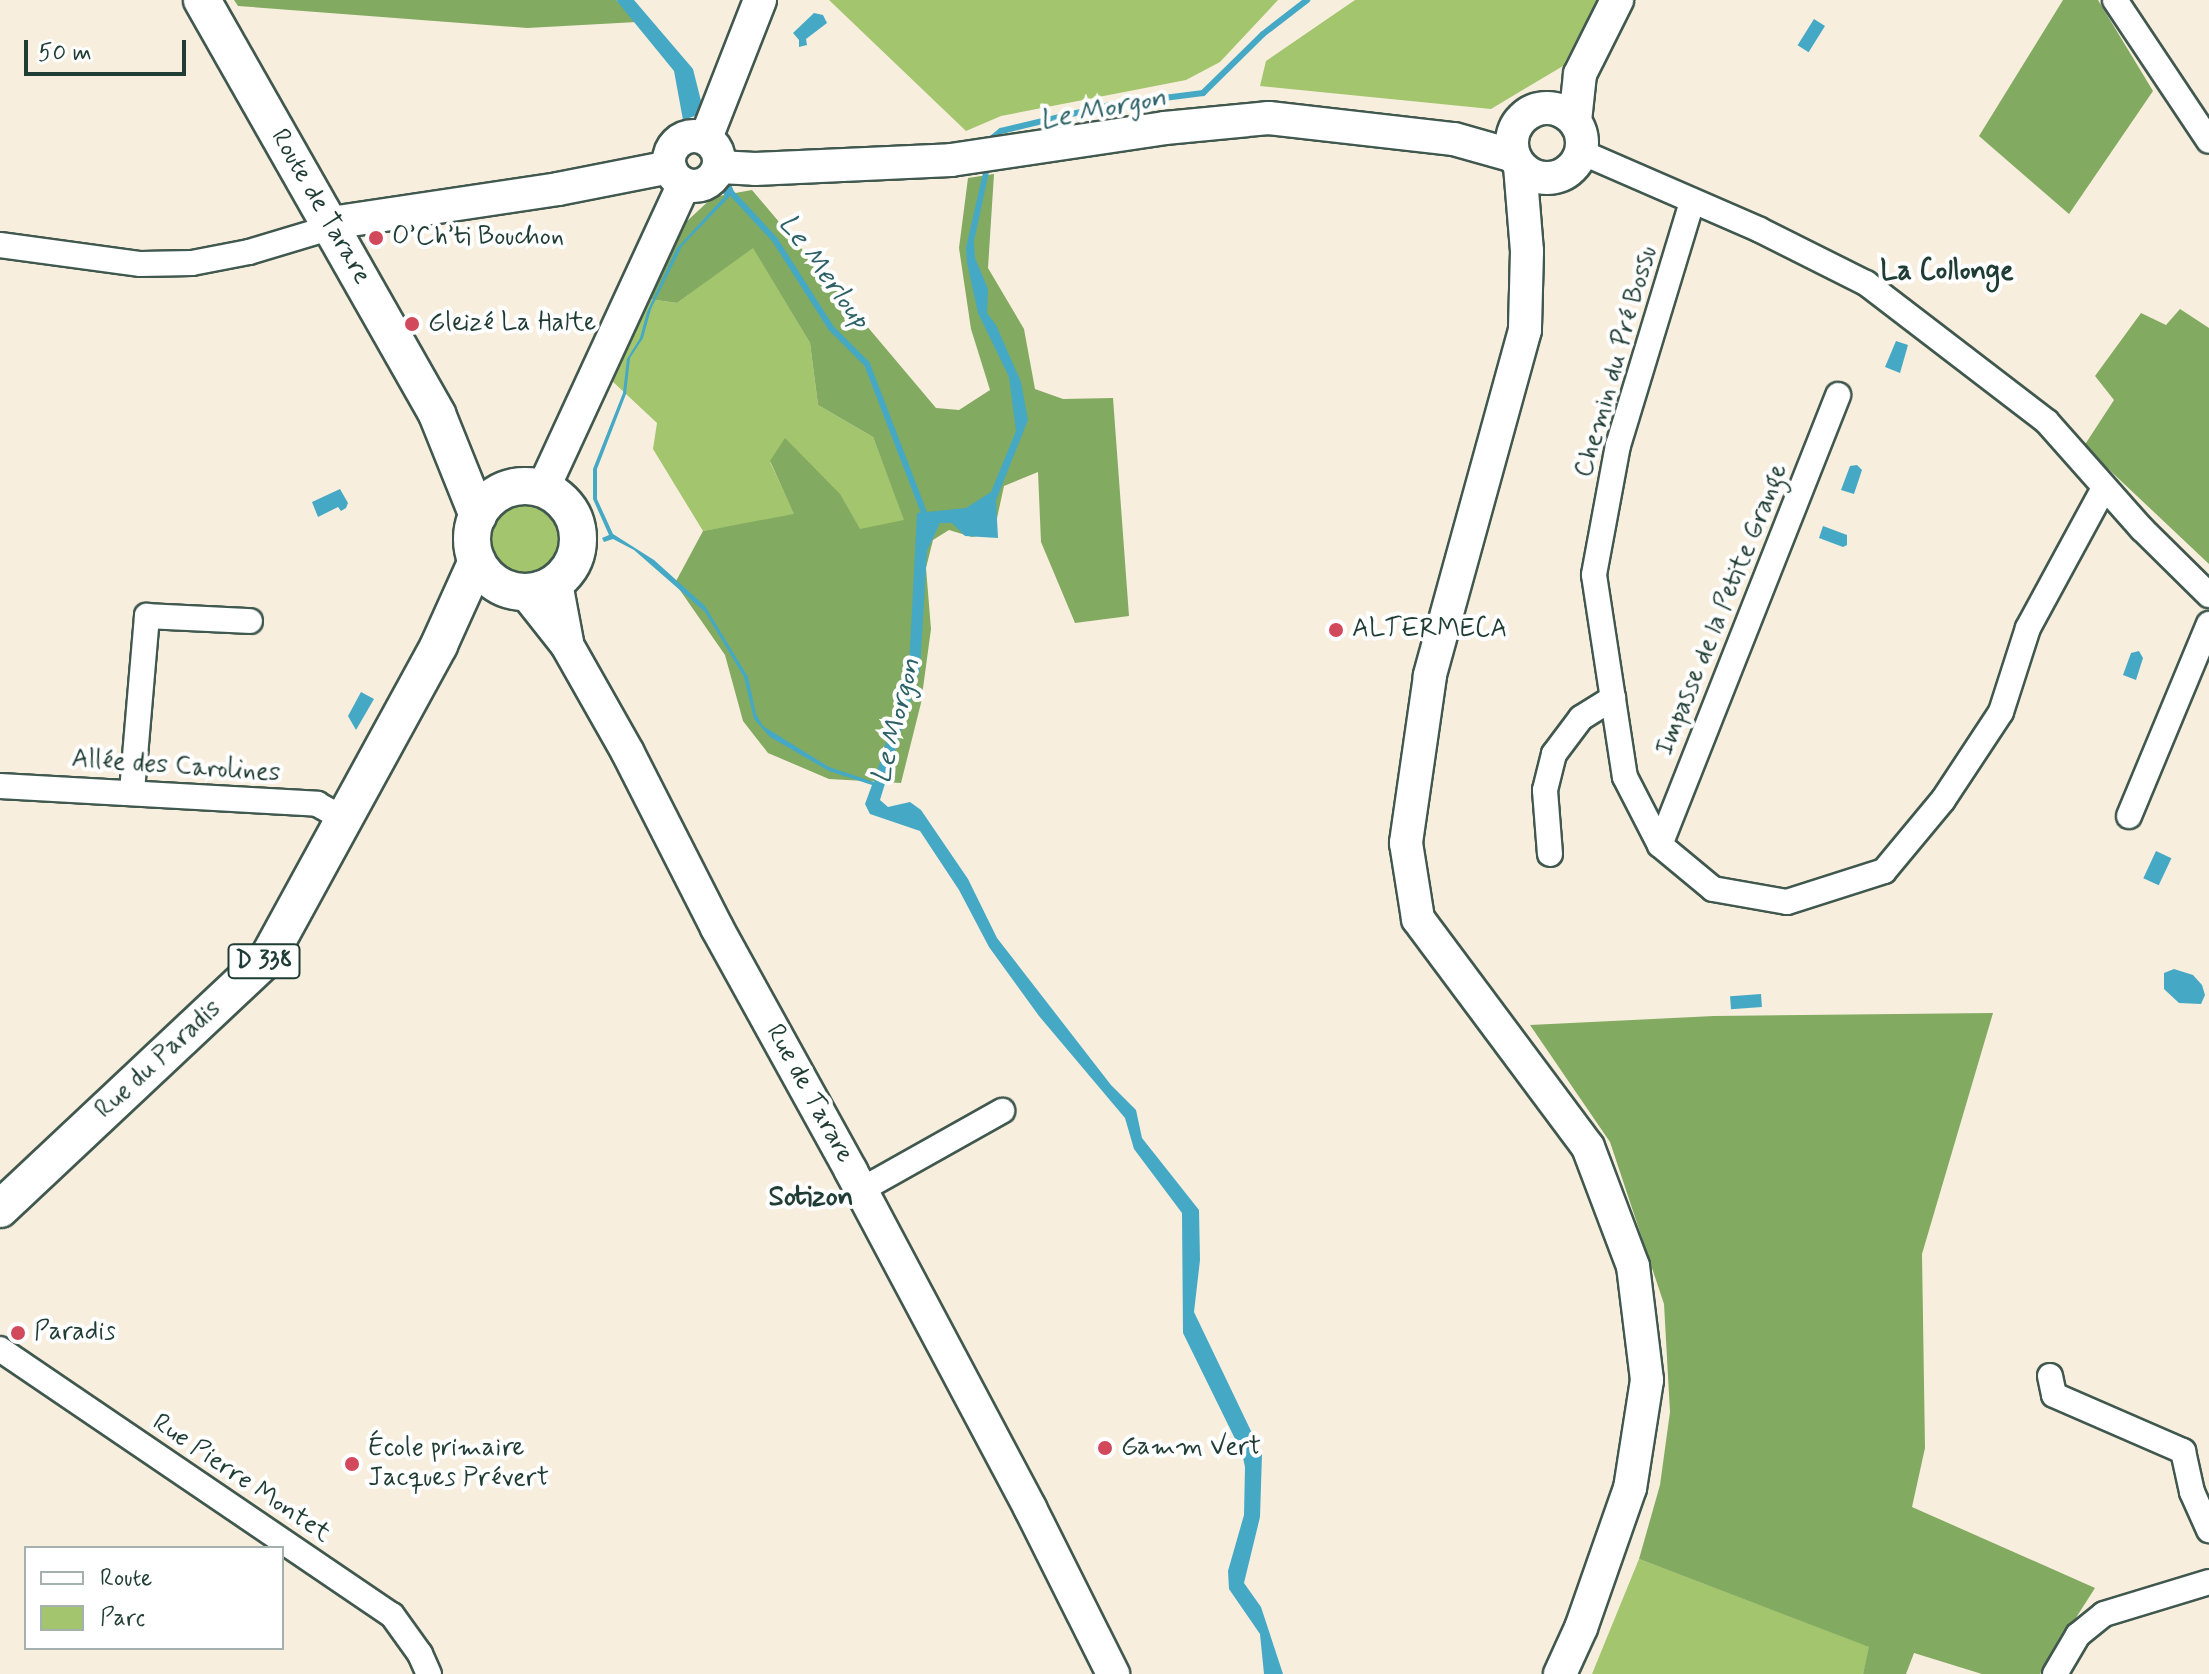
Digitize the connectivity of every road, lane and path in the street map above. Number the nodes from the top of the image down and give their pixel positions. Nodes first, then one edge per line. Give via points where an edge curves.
1 (202, 0) edge
2 (760, 0) edge
3 (1617, 0) edge
4 (2115, 0) edge
5 (1580, 74) junction
6 (1535, 110) junction
7 (1454, 139) junction
8 (2209, 141) edge
9 (1572, 150) junction
10 (712, 152) junction
11 (1517, 161) junction
12 (677, 175) junction
13 (1692, 202) junction
14 (331, 223) junction
15 (0, 245) edge
16 (1527, 251) junction
17 (1838, 395) dead end
18 (2104, 488) junction
19 (543, 489) junction
20 (490, 504) junction
21 (477, 561) junction
22 (531, 589) junction
23 (2209, 595) edge
24 (250, 621) dead end
25 (2209, 624) edge
26 (439, 645) junction
27 (1613, 698) junction
28 (0, 786) edge
29 (132, 791) junction
30 (2129, 816) dead end
31 (344, 819) junction
32 (1660, 845) junction
33 (1550, 854) dead end
34 (1002, 1111) dead end
35 (861, 1190) junction
36 (0, 1209) edge
37 (0, 1349) edge
38 (2050, 1376) dead end
39 (2209, 1530) edge
40 (2209, 1582) edge
41 (429, 1674) edge
42 (1113, 1674) edge
43 (1560, 1674) edge
44 (2055, 1674) edge

1 - 14 main road, Route de Tarare
2 - 10 street
3 - 5 street
4 - 8 street
5 - 6 street
5 - 9 street
6 - 7 street
6 - 9 street via 1560,110
6 - 11 street via 1512,134
7 - 10 street via 1269,118 951,160 755,169
7 - 11 street
9 - 11 street via 1539,178
9 - 13 street
9 - 16 street via 1546,193
10 - 12 street via 708,182
10 - 12 street via 694,135 678,141 669,156
11 - 16 street
12 - 14 street
12 - 19 street
13 - 18 street via 1866,283 2047,422
13 - 27 street, Chemin du Pré Bossu via 1618,445 1594,575
14 - 15 street via 249,252 192,263 141,264
14 - 20 main road, Route de Tarare
16 - 43 street via 1525,330 1430,676 1406,843 1418,919 1588,1147 1633,1266 1647,1380 1630,1488
17 - 32 street, Impasse de la Petite Grange
18 - 23 street
18 - 32 street, Chemin du Pré Bossu via 2028,628 2001,712 1943,800 1884,871 1787,902 1713,889
19 - 20 main road via 522,486
19 - 22 main road via 563,501 577,526 576,556
20 - 21 main road via 473,545
21 - 22 main road via 496,584
21 - 26 main road, Rue du Paradis / D 338
22 - 26 main road, Rue du Paradis / D 338
22 - 35 street, Rue de Tarare via 567,645
24 - 29 street via 147,616
25 - 30 street
26 - 31 main road, Rue du Paradis / D 338
27 - 32 street, Chemin du Pré Bossu via 1625,777
27 - 33 street via 1581,718 1554,754 1545,790
28 - 29 street, Allée des Carolines
29 - 31 street, Allée des Carolines via 317,804
31 - 36 main road, Rue du Paradis / D 338 via 269,956
34 - 35 street
35 - 42 street, Rue de Tarare
37 - 41 street, Rue Pierre Montet via 392,1615
38 - 39 street via 2054,1395 2183,1451 2192,1492
40 - 44 street via 2104,1614 2078,1635

